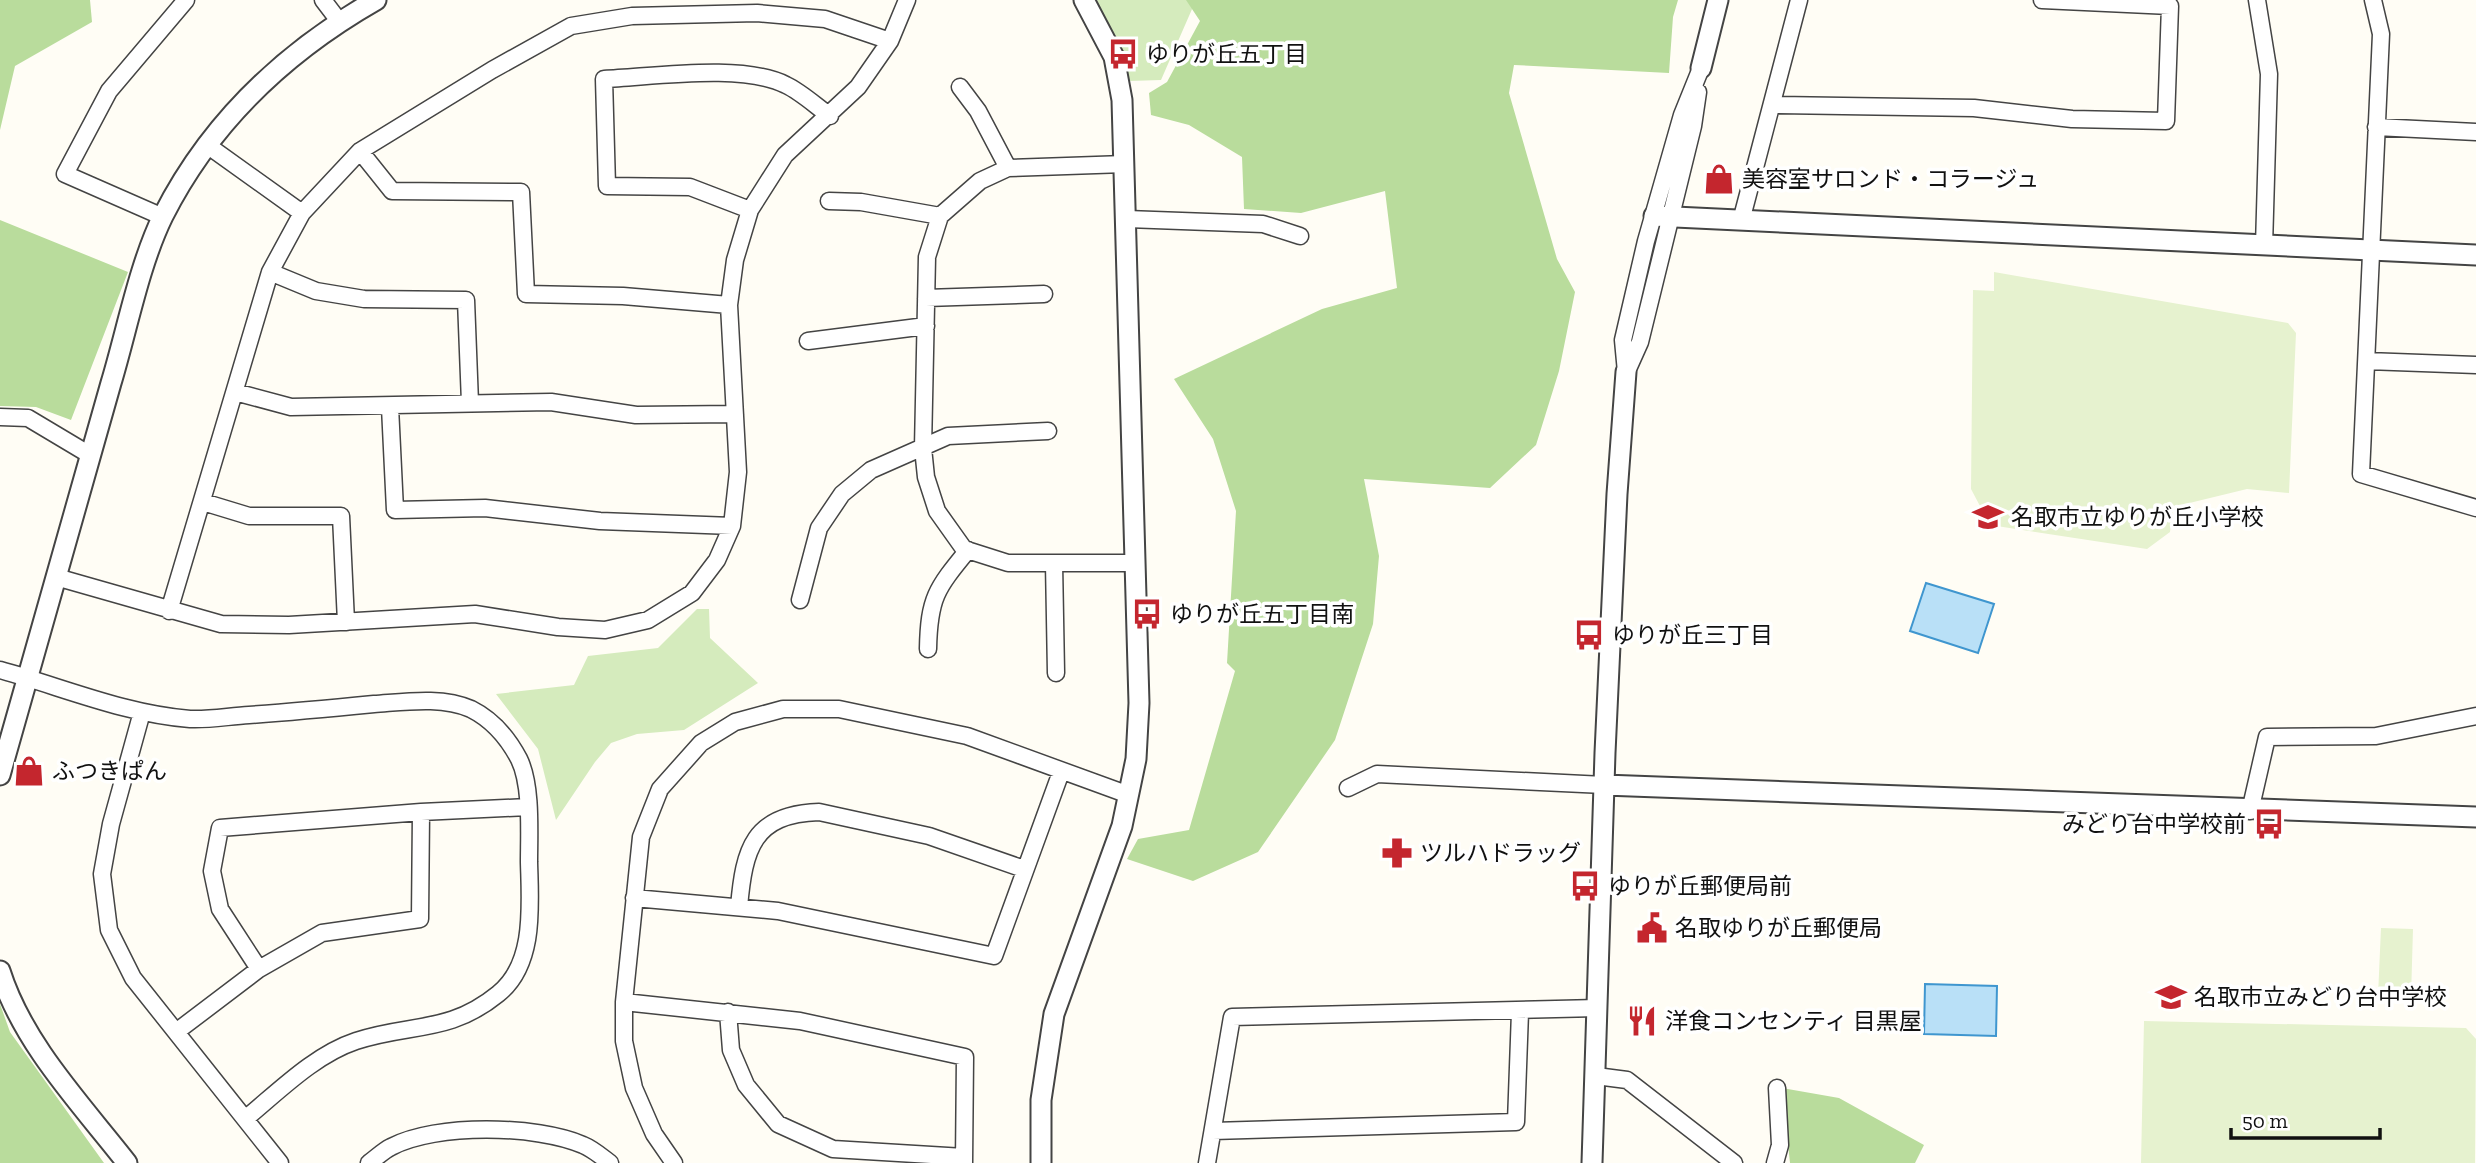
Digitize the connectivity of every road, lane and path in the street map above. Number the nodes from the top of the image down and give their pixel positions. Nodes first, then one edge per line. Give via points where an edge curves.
1 (186, 0) edge
2 (323, 0) edge
3 (376, 0) edge
4 (907, 0) edge
5 (1084, 0) edge
6 (1718, 0) edge
7 (1799, 0) edge
8 (2042, 0) edge
9 (2257, 0) edge
10 (2373, 0) edge
11 (339, 21) junction
12 (890, 41) junction
13 (1701, 68) joint
14 (960, 87) dead end
15 (1772, 105) junction
16 (830, 116) junction
17 (2376, 127) junction
18 (2476, 132) edge
19 (207, 145) junction
20 (360, 151) junction
21 (1125, 164) junction
22 (1008, 168) junction
23 (829, 201) dead end
24 (750, 210) junction
25 (302, 213) junction
26 (940, 216) junction
27 (163, 217) junction
28 (1661, 217) junction
29 (1127, 219) junction
30 (1741, 221) junction
31 (1300, 236) dead end
32 (2264, 246) junction
33 (2372, 250) junction
34 (2476, 255) edge
35 (270, 272) junction
36 (1044, 294) dead end
37 (926, 298) junction
38 (729, 305) junction
39 (926, 326) junction
40 (808, 341) dead end
41 (2367, 361) junction
42 (2476, 365) edge
43 (1626, 372) joint
44 (235, 392) junction
45 (470, 403) junction
46 (390, 407) junction
47 (735, 414) junction
48 (0, 417) edge
49 (1048, 431) dead end
50 (923, 449) junction
51 (90, 455) junction
52 (203, 502) junction
53 (2476, 508) edge
54 (732, 526) junction
55 (968, 550) junction
56 (1054, 563) junction
57 (1136, 563) junction
58 (56, 577) junction
59 (800, 600) dead end
60 (169, 611) junction
61 (345, 622) junction
62 (928, 649) dead end
63 (0, 670) edge
64 (1056, 673) dead end
65 (28, 678) junction
66 (142, 712) junction
67 (2476, 716) edge
68 (1061, 772) junction
69 (0, 775) edge
70 (1604, 785) junction
71 (1348, 788) dead end
72 (1129, 795) junction
73 (528, 807) junction
74 (2250, 811) junction
75 (421, 812) junction
76 (2476, 817) edge
77 (1024, 869) junction
78 (634, 898) junction
79 (738, 907) junction
80 (259, 969) junction
81 (0, 971) edge
82 (624, 1002) junction
83 (1598, 1008) junction
84 (728, 1012) junction
85 (1520, 1012) junction
86 (176, 1032) junction
87 (1596, 1076) junction
88 (1776, 1088) dead end
89 (245, 1119) junction
90 (1213, 1131) junction
91 (964, 1160) edge
92 (127, 1163) edge
93 (280, 1163) edge
94 (369, 1163) edge
95 (610, 1163) edge
96 (674, 1163) edge
97 (1041, 1163) edge
98 (1207, 1163) edge
99 (1592, 1163) edge
100 (1734, 1163) edge
101 (1775, 1163) edge

1 - 27 street via 109,91 65,174
2 - 11 street
3 - 11 street
4 - 12 street
5 - 21 street via 1114,57 1122,100
6 - 13 street
7 - 15 street
8 - 15 street via 2170,6 2166,121 2072,119 1974,108
9 - 32 street via 2269,74
10 - 17 street via 2381,34
11 - 19 street via 253,89
12 - 16 street via 858,88
12 - 20 street via 825,19 757,13 632,16 571,26
13 - 28 street via 1682,115
14 - 22 street
15 - 30 street
16 - 24 street via 785,155
16 - 24 street via 787,85 766,77 739,73 604,79 607,186 690,187
17 - 18 street
17 - 33 street
19 - 25 street
19 - 27 street
20 - 25 street
20 - 38 street via 393,191 521,192 526,294
21 - 22 street
21 - 29 street
22 - 26 street via 979,181
23 - 26 street
24 - 38 street via 735,260
25 - 35 street
26 - 37 street via 927,257
27 - 51 street
28 - 30 street
28 - 43 street via 1640,342
29 - 31 street via 1263,224
29 - 57 street
30 - 32 street
32 - 33 street
33 - 34 street
33 - 41 street
35 - 44 street
35 - 45 street via 316,291 364,299 466,300
36 - 37 street
37 - 39 street
38 - 47 street
39 - 40 street
39 - 50 street
41 - 42 street
41 - 53 street via 2361,474
43 - 70 street
44 - 46 street via 291,407
44 - 52 street
45 - 46 street
45 - 47 street via 551,402 636,415
46 - 54 street via 395,510 485,508 600,522
47 - 54 street via 738,472
48 - 51 street via 28,418
49 - 50 street via 948,436
50 - 55 street via 937,511
50 - 59 street via 871,471 842,494 819,528
51 - 58 street
52 - 60 street
52 - 61 street via 249,516 341,516
54 - 61 street via 717,560 692,593 648,620 605,630 475,614
55 - 56 street via 1008,563
55 - 62 street via 934,596
56 - 57 street
56 - 64 street
57 - 72 street via 1139,703
58 - 60 street
58 - 65 street
60 - 61 street via 221,624
63 - 65 street
65 - 66 street
65 - 69 street
66 - 73 street via 191,719 449,702 471,709 497,726 520,761
66 - 86 street via 102,874 109,930 133,978
67 - 74 street via 2376,736 2267,737
68 - 72 street
68 - 77 street
68 - 78 street via 967,736 839,709 783,709 735,722 701,743 660,789 641,837
70 - 71 street via 1377,774
70 - 74 street
70 - 83 street
72 - 97 street via 1054,1014 1041,1100
73 - 75 street
73 - 89 street via 531,922 520,964 500,993 453,1021 353,1042 315,1063
74 - 76 street
75 - 80 street via 421,919 322,933
75 - 80 street via 220,828 212,871 220,909
77 - 79 street via 994,956 778,911
77 - 79 street via 929,836 819,812 801,813 780,818 761,830 746,853
78 - 79 street
78 - 82 street
80 - 86 street
81 - 92 street via 8,996 38,1047
82 - 84 street
82 - 96 street via 624,1041 634,1088 654,1134
83 - 85 street
83 - 87 street
84 - 91 street via 731,1050 746,1085 779,1124 834,1149
84 - 91 street via 800,1021 965,1057
85 - 90 street via 1232,1017
85 - 90 street via 1516,1122
86 - 89 street
87 - 99 street
87 - 100 street via 1627,1080
88 - 101 street via 1780,1145
89 - 93 street
90 - 98 street
94 - 95 street via 391,1147 427,1134 506,1129 544,1132 585,1145

